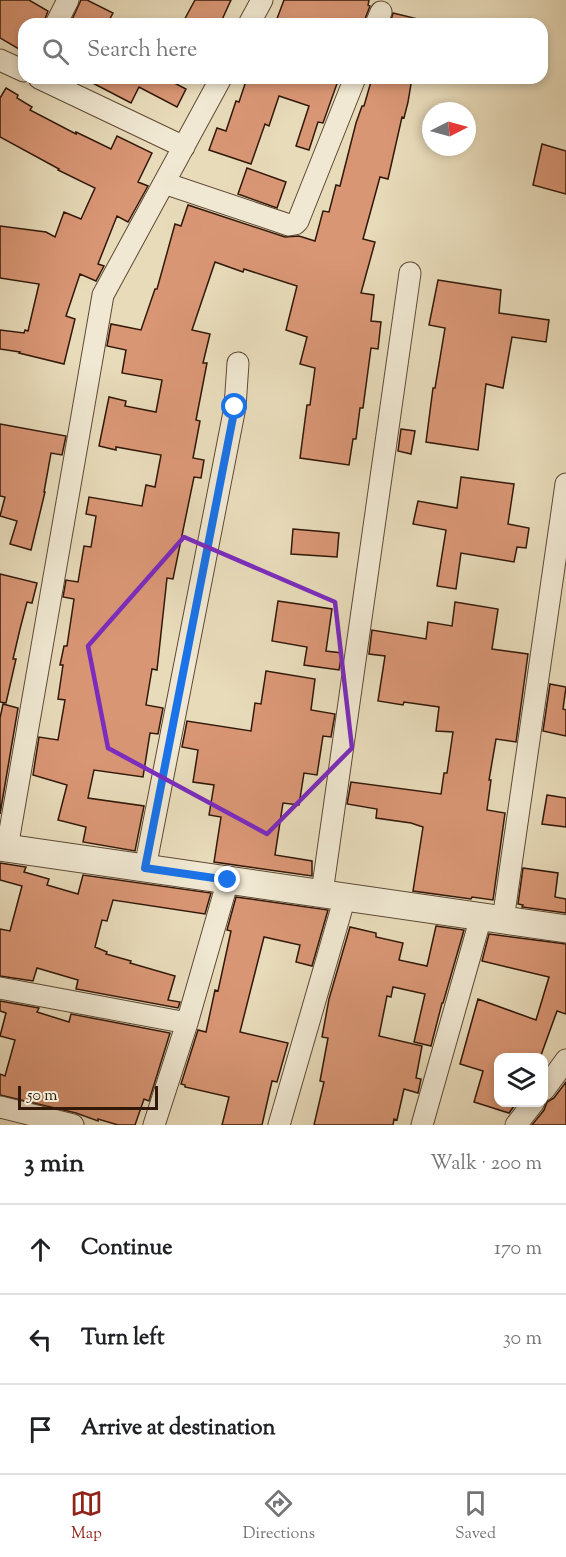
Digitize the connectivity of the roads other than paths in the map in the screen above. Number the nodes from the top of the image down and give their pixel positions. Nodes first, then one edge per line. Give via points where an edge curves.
1 (68, 0) edge
2 (262, 0) edge
3 (59, 18) edge
4 (252, 18) edge
5 (0, 60) edge
6 (18, 68) edge
7 (52, 84) edge
8 (218, 84) edge
9 (353, 84) edge
10 (184, 147) junction
11 (164, 183) junction
12 (410, 273) dead end
13 (238, 363) dead end
14 (566, 484) edge
15 (4, 847) edge
16 (145, 868) junction
17 (228, 880) junction
18 (334, 895) junction
19 (492, 918) junction
20 (566, 929) edge
21 (0, 988) edge
22 (187, 1023) junction
23 (566, 1060) edge
24 (548, 1083) edge
25 (0, 1107) edge
26 (530, 1107) edge
27 (72, 1125) edge
28 (154, 1125) edge
29 (279, 1125) edge
30 (422, 1125) edge
31 (516, 1125) edge

1 - 3 street
2 - 4 street
5 - 6 street
7 - 10 street
8 - 10 street
9 - 11 street via 298,222 289,225
10 - 11 street
11 - 15 street via 104,295
12 - 18 street
13 - 16 street via 235,407
14 - 19 street
15 - 16 street
16 - 17 street
17 - 18 street
17 - 22 street
18 - 19 street
18 - 29 street
19 - 20 street
19 - 30 street
21 - 22 street
22 - 28 street
23 - 24 street
25 - 27 street
26 - 31 street

